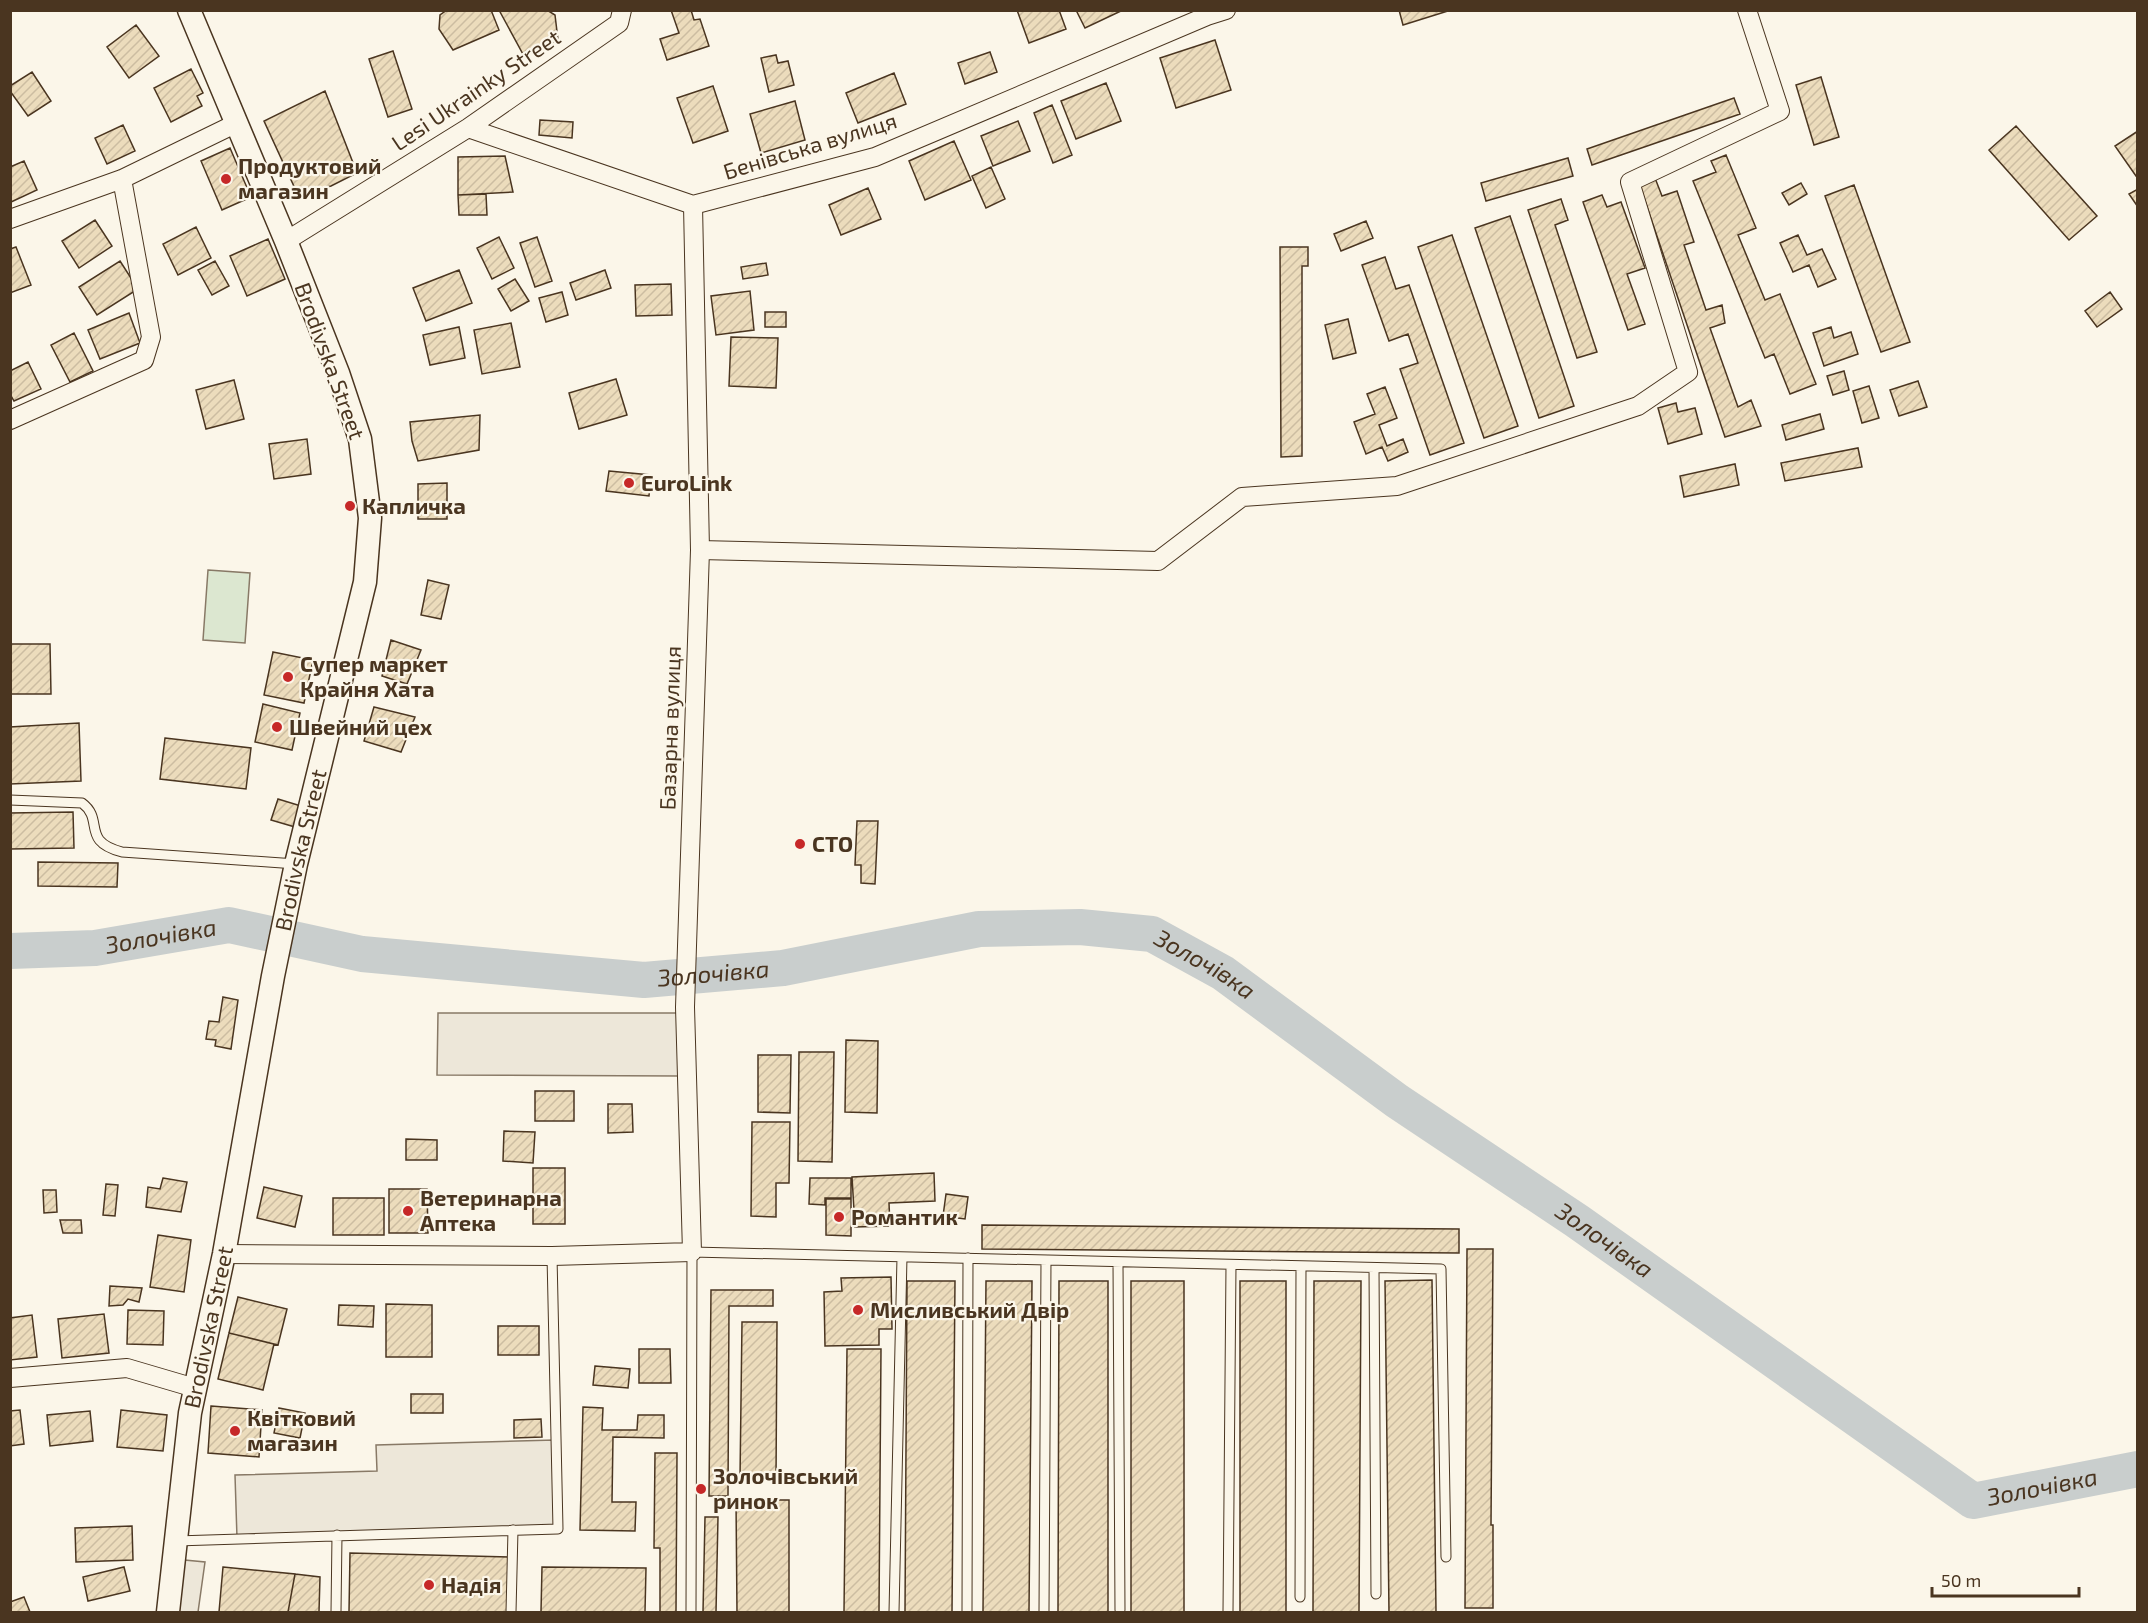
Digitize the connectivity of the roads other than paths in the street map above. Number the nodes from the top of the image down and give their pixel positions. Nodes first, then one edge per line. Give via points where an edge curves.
1 (189, 10) edge
2 (1226, 10) edge
3 (1747, 10) edge
4 (624, 14) edge
5 (236, 124) junction
6 (468, 128) junction
7 (122, 178) junction
8 (693, 206) junction
9 (10, 219) edge
10 (286, 241) junction
11 (10, 420) edge
12 (700, 550) junction
13 (10, 800) edge
14 (294, 873) junction
15 (692, 1252) junction
16 (224, 1254) junction
17 (552, 1256) junction
18 (902, 1257) junction
19 (968, 1258) junction
20 (1046, 1260) junction
21 (1118, 1262) junction
22 (1231, 1264) junction
23 (1301, 1266) junction
24 (1374, 1268) junction
25 (10, 1378) edge
26 (195, 1388) junction
27 (513, 1530) junction
28 (337, 1535) junction
29 (176, 1540) junction
30 (1446, 1557) dead end
31 (1376, 1594) dead end
32 (1300, 1597) dead end
33 (1120, 1610) dead end
34 (168, 1612) edge
35 (336, 1612) edge
36 (511, 1612) edge
37 (691, 1612) edge
38 (894, 1612) edge
39 (967, 1612) edge
40 (1044, 1612) edge
41 (1228, 1612) edge

1 - 5 street, Brodivska Street
2 - 8 street, Бенівська вулиця via 874,157
3 - 12 street via 1780,111 1630,182 1688,372 1638,406 1397,486 1242,497 1158,561
4 - 6 street, Lesi Ukrainky Street
5 - 7 street
5 - 10 street, Brodivska Street
6 - 8 street
6 - 10 street, Lesi Ukrainky Street
7 - 9 street
7 - 11 street via 151,337 144,360
8 - 12 street, Базарна вулиця
10 - 14 street, Brodivska Street via 360,439 370,518 364,582
12 - 15 street, Базарна вулиця via 685,1007
13 - 14 lane via 82,803 90,813 99,841 122,852
14 - 16 street, Brodivska Street
15 - 17 street
15 - 18 lane
15 - 37 lane
16 - 17 street
16 - 26 street, Brodivska Street
17 - 27 lane via 558,1529
18 - 19 lane
18 - 38 lane
19 - 20 lane
19 - 39 lane
20 - 21 lane
20 - 40 lane
21 - 22 lane
21 - 33 lane
22 - 23 lane
22 - 41 lane
23 - 24 lane
23 - 32 lane
24 - 30 lane via 1441,1269
24 - 31 lane
25 - 26 street via 127,1368
26 - 29 street, Brodivska Street
27 - 28 lane
27 - 36 lane
28 - 29 lane
28 - 35 lane
29 - 34 street, Brodivska Street

